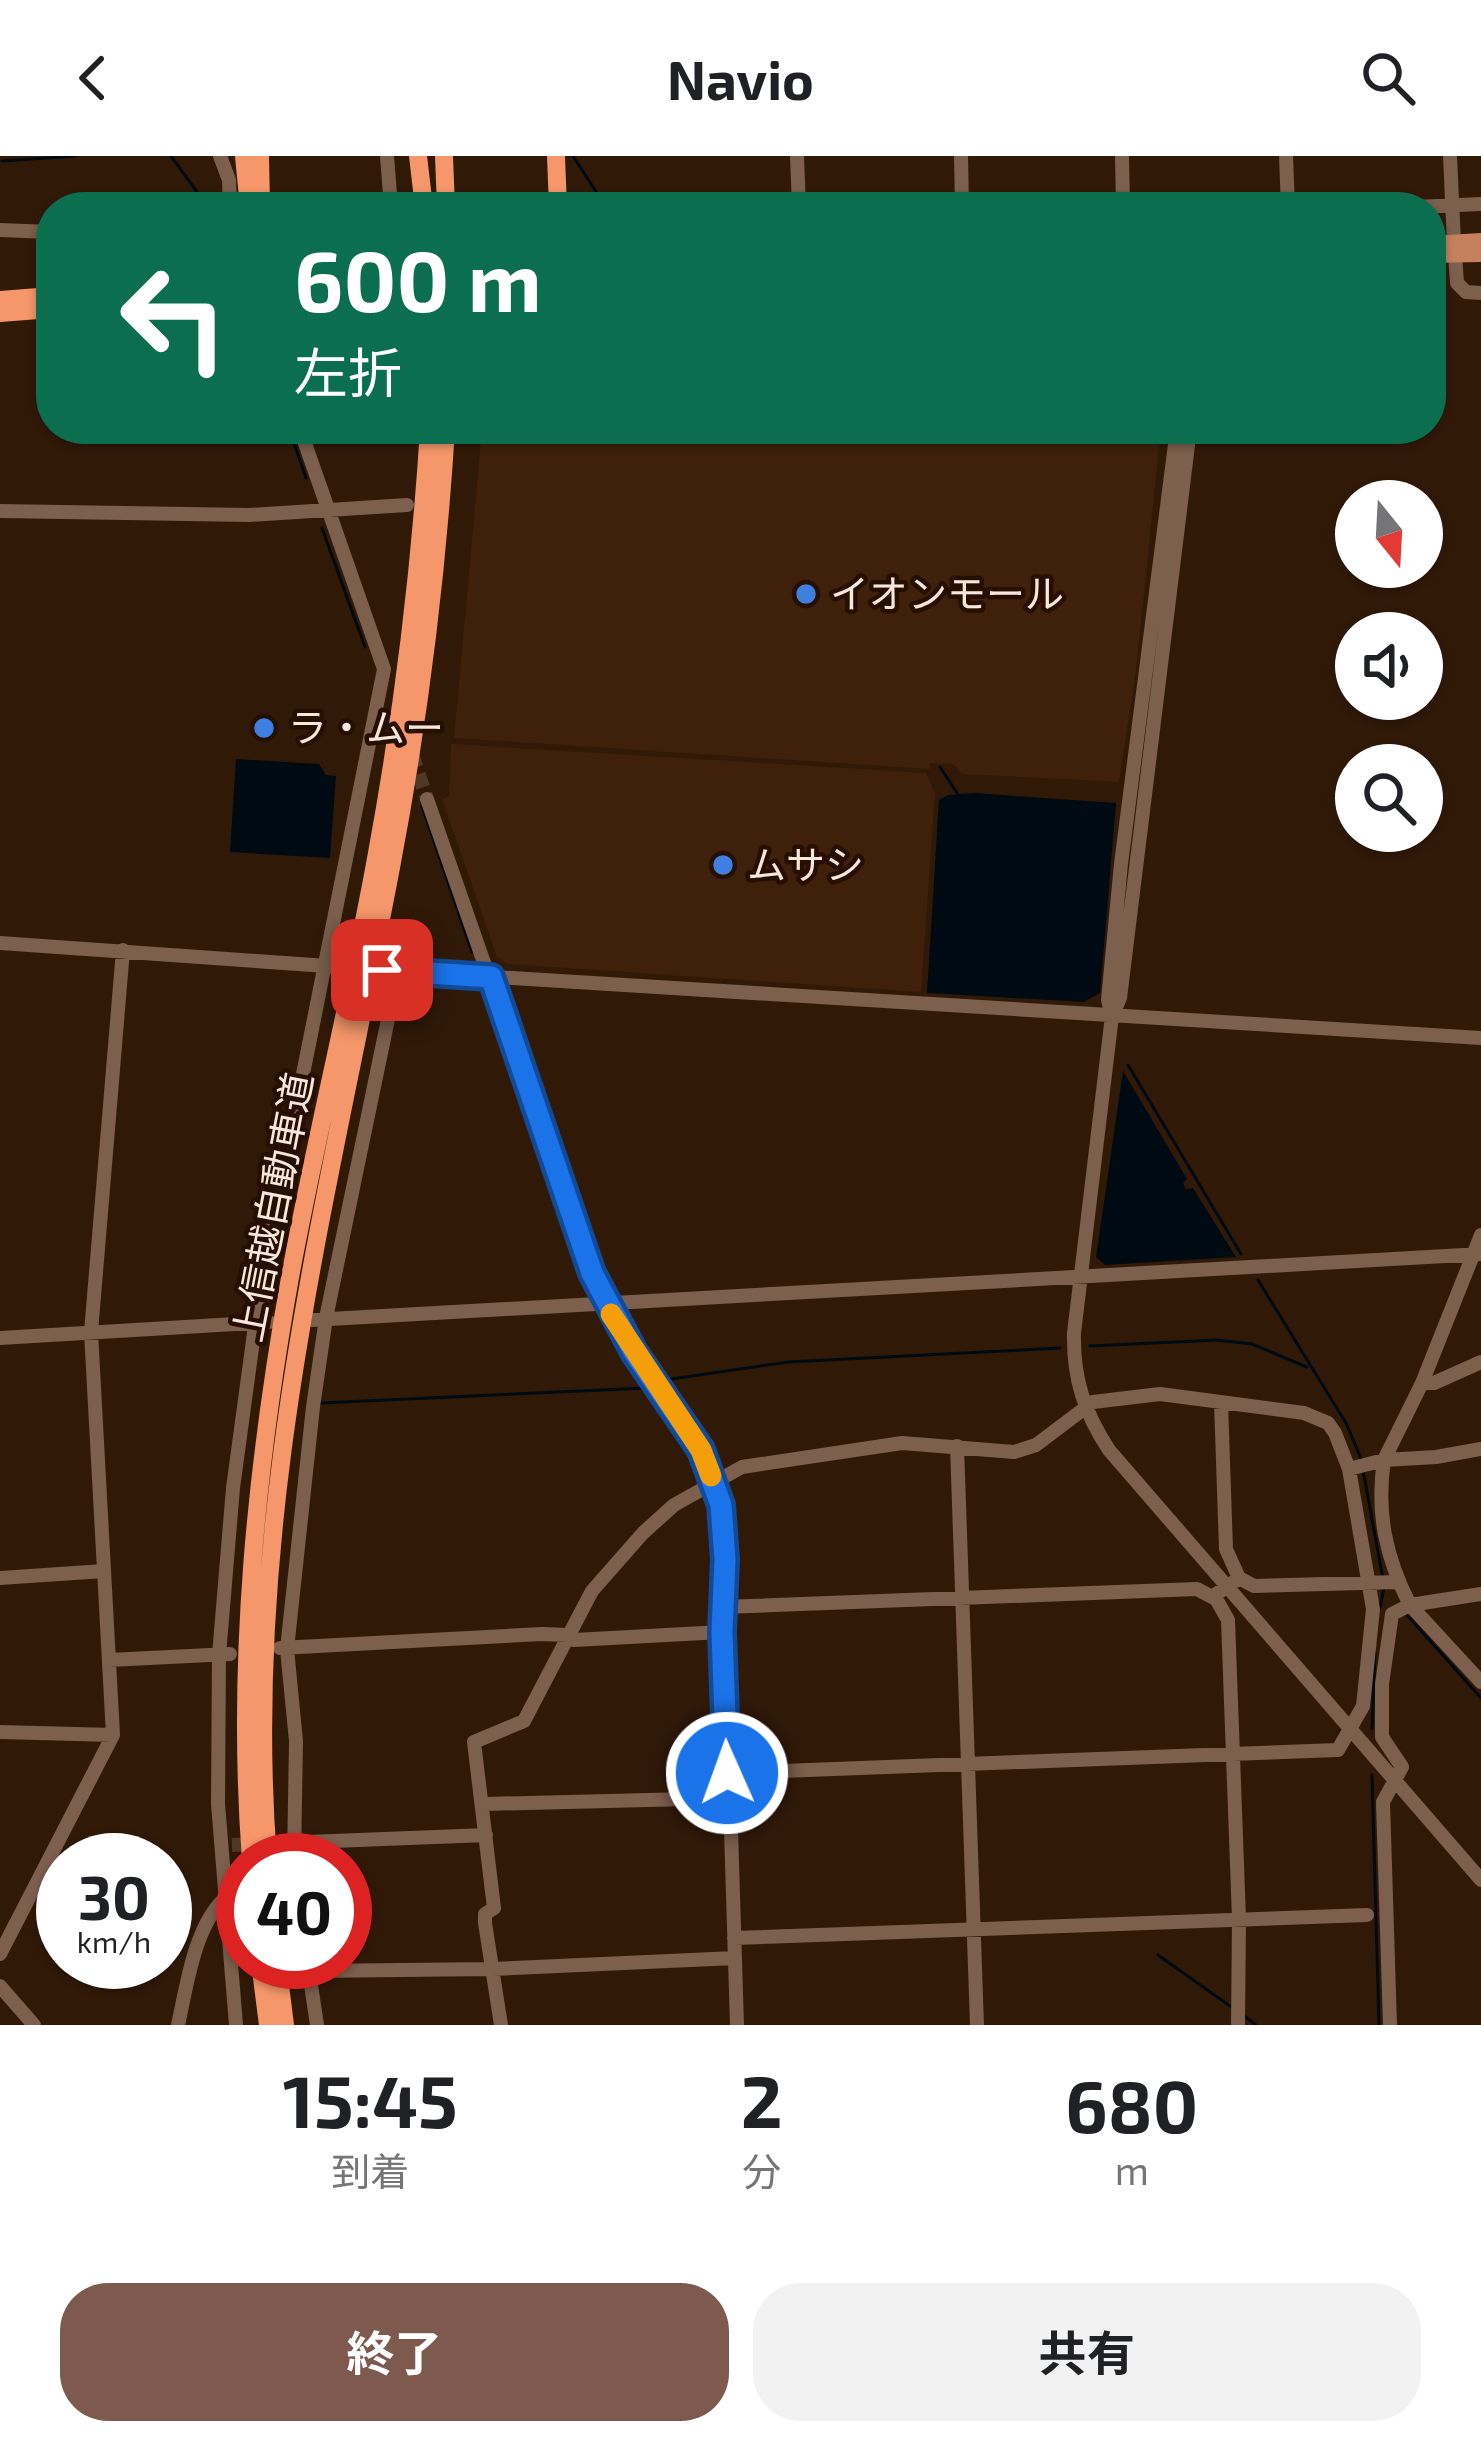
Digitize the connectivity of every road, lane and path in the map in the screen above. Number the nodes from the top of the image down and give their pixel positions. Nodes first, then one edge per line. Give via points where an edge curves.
1 (220, 156) edge
2 (244, 156) edge
3 (260, 156) edge
4 (387, 156) edge
5 (418, 156) edge
6 (428, 156) edge
7 (444, 156) edge
8 (556, 156) edge
9 (797, 156) edge
10 (961, 156) edge
11 (1122, 156) edge
12 (1286, 156) edge
13 (1450, 156) edge
14 (229, 192) edge
15 (248, 192) edge
16 (261, 192) edge
17 (390, 192) edge
18 (424, 192) edge
19 (427, 192) edge
20 (445, 192) edge
21 (557, 192) edge
22 (798, 192) edge
23 (962, 192) edge
24 (1123, 192) edge
25 (1287, 192) edge
26 (1453, 203) junction
27 (1446, 204) edge
28 (1481, 204) edge
29 (0, 230) edge
30 (36, 231) edge
31 (1481, 241) edge
32 (1446, 247) edge
33 (1455, 249) junction
34 (1446, 251) edge
35 (1481, 254) edge
36 (1481, 293) edge
37 (36, 297) edge
38 (0, 300) edge
39 (36, 310) edge
40 (0, 314) edge
41 (305, 444) edge
42 (428, 444) edge
43 (445, 444) edge
44 (1175, 444) edge
45 (1188, 444) edge
46 (406, 505) dead end
47 (326, 507) junction
48 (0, 511) edge
49 (427, 799) tunnel mouth
50 (0, 943) edge
51 (123, 950) junction
52 (334, 966) junction
53 (491, 977) junction
54 (1112, 1016) junction
55 (1481, 1038) edge
56 (1481, 1235) edge
57 (1476, 1255) edge
58 (1081, 1278) junction
59 (605, 1303) junction
60 (319, 1319) junction
61 (262, 1322) junction
62 (92, 1333) junction
63 (0, 1339) edge
64 (1481, 1361) edge
65 (1422, 1383) junction
66 (1221, 1402) junction
67 (1084, 1408) junction
68 (957, 1446) junction
69 (1481, 1449) edge
70 (1364, 1465) junction
71 (713, 1483) junction
72 (104, 1571) junction
73 (0, 1578) edge
74 (1395, 1582) junction
75 (1371, 1584) junction
76 (1228, 1588) junction
77 (1481, 1594) edge
78 (963, 1600) junction
79 (723, 1607) junction
80 (1404, 1608) junction
81 (722, 1632) junction
82 (566, 1635) junction
83 (283, 1648) junction
84 (224, 1655) junction
85 (110, 1660) junction
86 (1481, 1682) edge
87 (1349, 1728) junction
88 (0, 1732) edge
89 (113, 1736) junction
90 (1233, 1755) junction
91 (968, 1764) junction
92 (727, 1773) junction
93 (1395, 1782) junction
94 (728, 1798) junction
95 (484, 1804) junction
96 (224, 1833) edge
97 (250, 1833) edge
98 (267, 1833) edge
99 (288, 1833) edge
100 (486, 1834) junction
101 (372, 1839) edge
102 (1481, 1880) edge
103 (216, 1907) edge
104 (1367, 1915) dead end
105 (1240, 1919) junction
106 (974, 1927) junction
107 (734, 1938) junction
108 (0, 1954) edge
109 (734, 1958) junction
110 (372, 1967) edge
111 (493, 1969) junction
112 (0, 1986) edge
113 (233, 1989) edge
114 (263, 1989) edge
115 (280, 1989) edge
116 (312, 1989) edge
117 (34, 2025) edge
118 (178, 2025) edge
119 (236, 2025) edge
120 (268, 2025) edge
121 (285, 2025) edge
122 (317, 2025) edge
123 (501, 2025) edge
124 (737, 2025) edge
125 (976, 2025) edge
126 (1238, 2025) edge
127 (1390, 2025) edge

1 - 14 street
2 - 15 highway
3 - 16 highway
4 - 17 street
5 - 18 highway
6 - 19 highway
7 - 20 highway
8 - 21 highway
9 - 22 street
10 - 23 street
11 - 24 street
12 - 25 street
13 - 26 street
26 - 27 street
26 - 28 street
26 - 33 street
29 - 30 street
31 - 33 main road
32 - 33 main road
33 - 34 main road
33 - 35 main road
33 - 36 street via 1457,284
37 - 38 highway
39 - 40 highway
41 - 47 street
42 - 97 highway, 上信越自動車道 via 399,731 292,1268 260,1481 246,1688
43 - 98 highway, 上信越自動車道 via 415,733 317,1224 277,1478 263,1686
44 - 54 street via 1120,864
45 - 54 street
46 - 47 street
47 - 48 street via 249,515
47 - 52 street via 384,669
49 - 53 street
50 - 51 street
51 - 52 street
51 - 62 street
52 - 61 street via 291,1127
53 - 54 street
53 - 59 street
53 - 60 street via 390,970
54 - 55 street
54 - 58 street
56 - 57 street
57 - 58 street
57 - 65 street
58 - 59 street
58 - 67 street via 1073,1357
59 - 60 street
59 - 71 street via 701,1450
60 - 83 street
61 - 62 street
61 - 84 street via 233,1488
62 - 63 street
62 - 72 street
64 - 65 street
65 - 70 street
66 - 67 street via 1160,1394
66 - 70 street via 1315,1416
66 - 76 street
67 - 68 street via 1030,1448
67 - 76 street via 1109,1450
68 - 71 street via 844,1449 742,1467
68 - 78 street
69 - 70 street
70 - 74 street
70 - 75 street
71 - 79 street via 721,1505
71 - 82 street via 643,1533
72 - 73 street
72 - 85 street
74 - 75 street
74 - 80 street
75 - 76 street
75 - 87 street via 1363,1706
76 - 78 street
76 - 87 street
76 - 90 street
77 - 80 street
78 - 79 street
78 - 91 street
79 - 81 street
80 - 86 street
80 - 93 street via 1385,1654 1382,1728 1401,1761
81 - 82 street
81 - 92 street
82 - 83 street
82 - 95 street via 524,1721 476,1738
83 - 99 street via 296,1741
84 - 85 street
84 - 96 street via 218,1804
85 - 89 street
87 - 90 street via 1338,1750
87 - 93 street
88 - 89 street
89 - 108 street
90 - 91 street
90 - 105 street
91 - 92 street
91 - 106 street
92 - 94 street
93 - 102 street
93 - 127 street via 1383,1802
94 - 95 street
94 - 107 street
95 - 100 street
100 - 101 street
100 - 111 street
103 - 118 street
104 - 105 street
105 - 106 street
105 - 126 street
106 - 107 street
106 - 125 street
107 - 109 street
109 - 111 street
109 - 124 street
110 - 111 street
111 - 123 street
112 - 117 street
113 - 119 street
114 - 120 highway
115 - 121 highway
116 - 122 street

